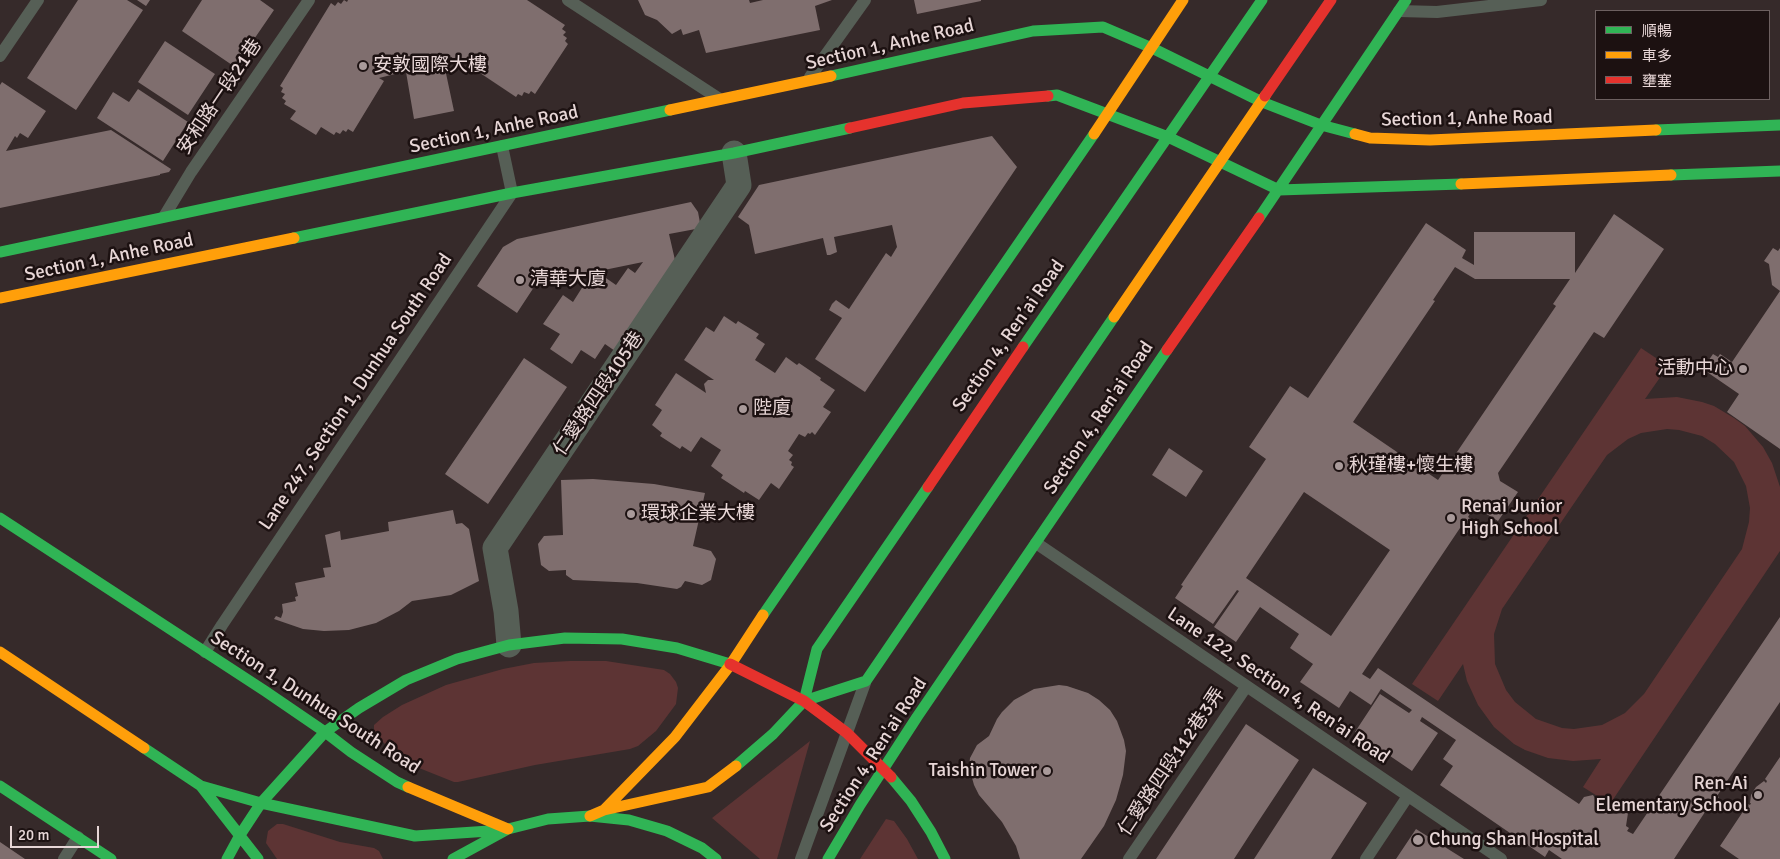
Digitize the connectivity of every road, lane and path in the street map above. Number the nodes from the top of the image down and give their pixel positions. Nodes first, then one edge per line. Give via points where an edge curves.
1 (38, 0) edge
2 (309, 0) edge
3 (568, 0) edge
4 (865, 0) edge
5 (1183, 0) edge
6 (1262, 0) edge
7 (1331, 0) edge
8 (1541, 0) edge
9 (582, 4) edge
10 (1402, 5) edge
11 (1152, 48) junction
12 (0, 56) edge
13 (1210, 76) junction
14 (807, 81) junction
15 (720, 99) junction
16 (1262, 102) junction
17 (1108, 113) junction
18 (1321, 125) junction
19 (1780, 125) edge
20 (1168, 137) junction
21 (502, 146) junction
22 (734, 153) junction
23 (1221, 161) junction
24 (1780, 171) edge
25 (1279, 190) junction
26 (512, 194) junction
27 (164, 218) junction
28 (6, 239) dead end
29 (18, 248) junction
30 (0, 252) edge
31 (0, 298) edge
32 (0, 518) edge
33 (1036, 543) junction
34 (509, 645) junction
35 (0, 652) edge
36 (205, 652) junction
37 (731, 664) junction
38 (866, 681) junction
39 (1246, 687) junction
40 (804, 701) junction
41 (325, 732) junction
42 (847, 733) junction
43 (884, 769) junction
44 (0, 786) edge
45 (202, 786) junction
46 (1408, 796) junction
47 (261, 802) junction
48 (604, 810) junction
49 (590, 816) junction
50 (508, 829) junction
51 (240, 835) junction
52 (78, 837) junction
53 (64, 859) edge
54 (111, 859) edge
55 (227, 859) edge
56 (258, 859) edge
57 (454, 859) edge
58 (716, 859) edge
59 (801, 859) edge
60 (828, 859) edge
61 (945, 859) edge
62 (1129, 859) edge
63 (1366, 859) edge
64 (1501, 859) edge

1 - 12 lane
2 - 27 lane, 安和路一段21巷 via 191,172
3 - 9 lane
4 - 14 lane
5 - 11 main road
6 - 13 main road, Section 4, Ren’ai Road
7 - 16 main road
8 - 10 lane via 1438,12
9 - 15 lane
10 - 18 main road, Section 4, Ren'ai Road
11 - 13 main road, Section 1, Anhe Road
11 - 14 main road, Section 1, Anhe Road via 1103,27 1033,31
11 - 17 main road
13 - 16 main road, Section 1, Anhe Road
13 - 20 main road, Section 4, Ren’ai Road
14 - 15 main road, Section 1, Anhe Road
15 - 21 main road, Section 1, Anhe Road
16 - 18 main road, Section 1, Anhe Road
16 - 23 main road
17 - 20 main road, Section 1, Anhe Road
17 - 22 main road, Section 1, Anhe Road via 1057,95 963,103
17 - 37 main road
18 - 19 main road, Section 1, Anhe Road via 1370,138 1430,140
18 - 25 main road, Section 4, Ren'ai Road
20 - 23 main road, Section 1, Anhe Road
20 - 40 main road, Section 4, Ren’ai Road via 817,648
21 - 26 lane
21 - 27 main road, Section 1, Anhe Road
22 - 26 main road, Section 1, Anhe Road
22 - 34 street, 仁愛路四段105巷 via 739,186 495,548
23 - 25 main road, Section 1, Anhe Road
23 - 38 main road
24 - 25 main road, Section 1, Anhe Road
25 - 33 main road, Section 4, Ren'ai Road
26 - 31 main road, Section 1, Anhe Road
26 - 36 lane, Lane 247, Section 1, Dunhua South Road
27 - 29 main road, Section 1, Anhe Road
28 - 29 lane
29 - 30 main road, Section 1, Anhe Road
32 - 36 main road, Section 1, Dunhua South Road
33 - 39 lane, Lane 122, Section 4, Ren'ai Road
33 - 43 main road, Section 4, Ren'ai Road
34 - 37 main road via 565,638 622,639 677,648
34 - 41 main road via 456,659 406,680
35 - 45 main road
36 - 41 main road, Section 1, Dunhua South Road
37 - 40 main road
37 - 48 main road via 675,737
38 - 40 main road, Section 4, Ren’ai Road
38 - 42 lane
39 - 46 lane, Lane 122, Section 4, Ren'ai Road
39 - 62 lane, 仁愛路四段112巷3弄
40 - 42 main road
40 - 48 main road, Section 4, Ren’ai Road via 773,734 708,787
41 - 47 main road
41 - 50 main road, Section 1, Dunhua South Road via 397,782
42 - 43 main road
42 - 59 lane
43 - 60 main road, Section 4, Ren'ai Road
43 - 61 main road via 911,801
44 - 52 main road
45 - 47 main road
45 - 51 main road
46 - 63 lane
46 - 64 lane, Lane 122, Section 4, Ren'ai Road
47 - 50 main road via 415,836
47 - 51 main road
48 - 49 main road, Section 4, Ren’ai Road
49 - 50 main road via 548,819
49 - 58 main road via 629,820 667,831 702,848
50 - 57 main road
51 - 55 main road
51 - 56 main road
52 - 53 lane
52 - 54 main road

